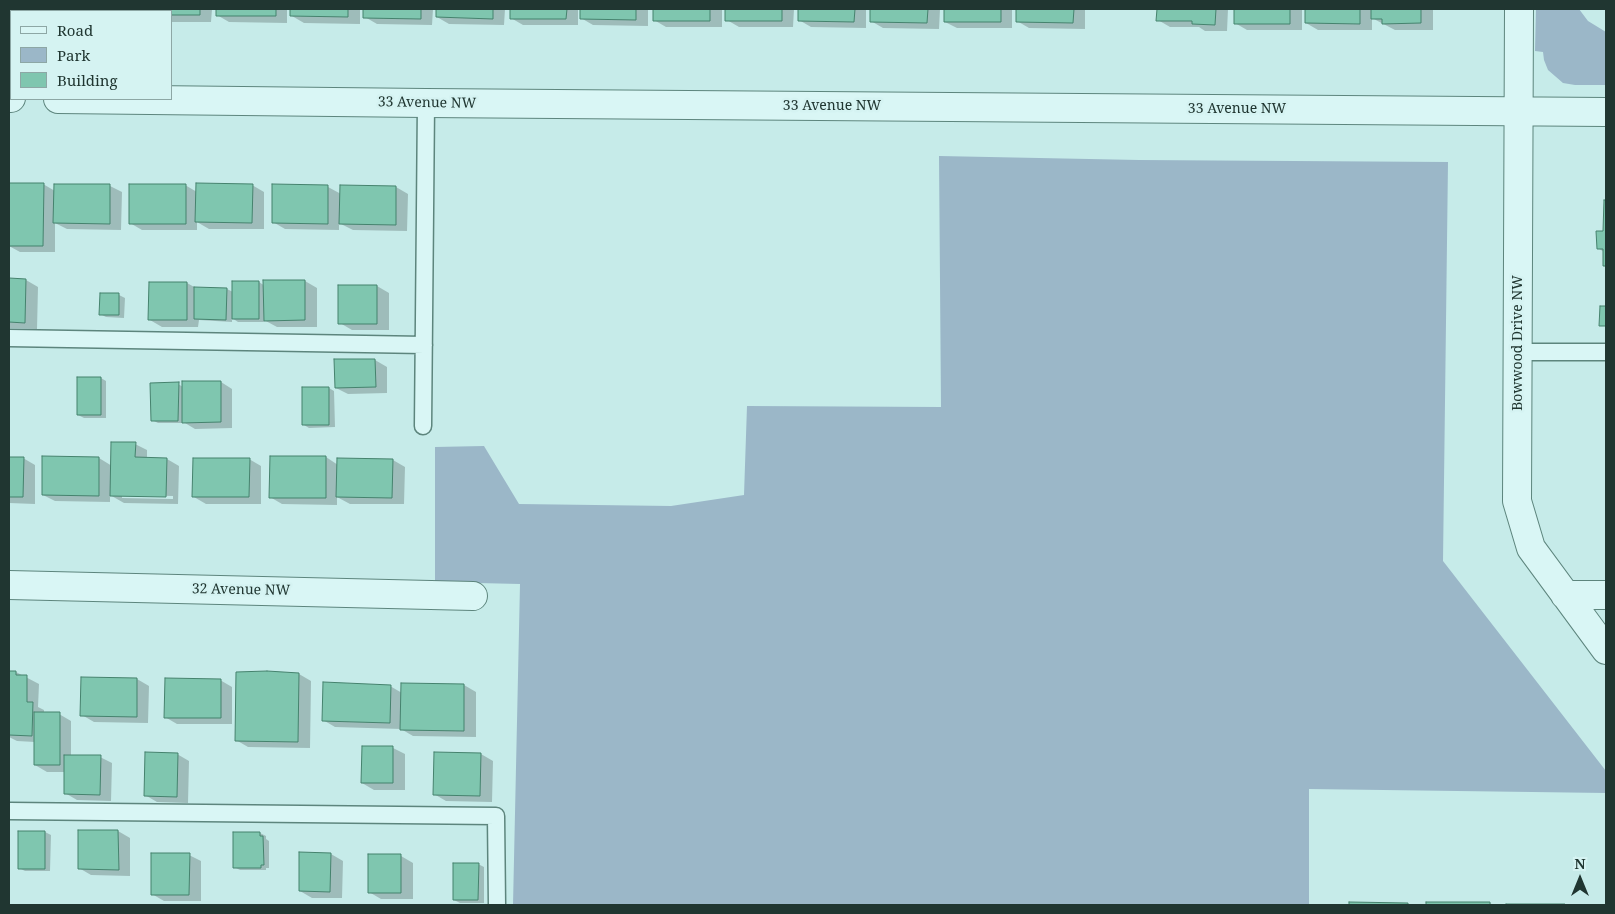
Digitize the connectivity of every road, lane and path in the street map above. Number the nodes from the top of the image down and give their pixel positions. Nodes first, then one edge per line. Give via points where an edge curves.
1 (1520, 9) edge
2 (150, 100) edge
3 (426, 103) junction
4 (1519, 111) junction
5 (1606, 112) edge
6 (9, 338) edge
7 (424, 345) junction
8 (1518, 352) junction
9 (1606, 352) edge
10 (423, 426) dead end
11 (9, 585) edge
12 (1565, 595) junction
13 (1606, 595) edge
14 (473, 596) dead end
15 (1606, 650) edge
16 (9, 811) edge
17 (496, 905) edge

1 - 4 street, Bowwood Drive NW
2 - 3 street, 33 Avenue NW
3 - 4 street, 33 Avenue NW
3 - 7 lane
4 - 5 street, 33 Avenue NW
4 - 8 street, Bowwood Drive NW
6 - 7 lane
7 - 10 lane
8 - 9 lane
8 - 12 street, Bowwood Drive NW via 1517,500 1531,548
11 - 14 street, 32 Avenue NW
12 - 13 street
12 - 15 street, Bowwood Drive NW
16 - 17 lane via 496,816

